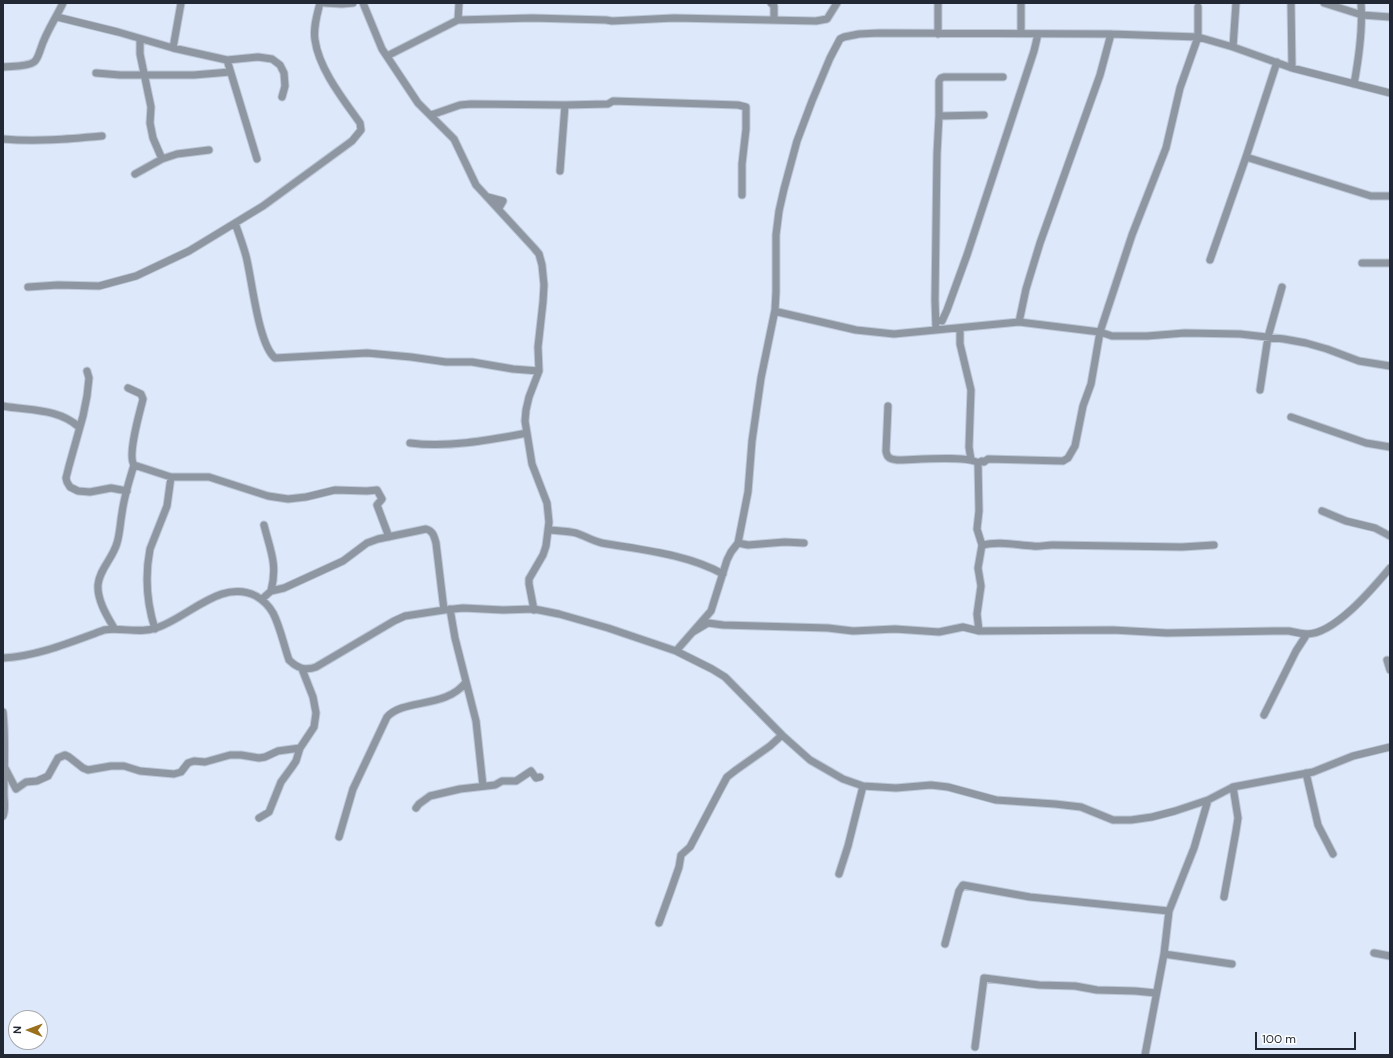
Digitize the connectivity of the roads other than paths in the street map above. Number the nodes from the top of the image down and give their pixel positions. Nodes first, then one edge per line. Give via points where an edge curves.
1 (63, 3) edge
2 (181, 3) edge
3 (320, 3) edge
4 (325, 3) edge
5 (353, 3) edge
6 (363, 3) edge
7 (459, 3) edge
8 (771, 3) edge
9 (837, 3) edge
10 (938, 3) edge
11 (1021, 3) edge
12 (1236, 3) edge
13 (1291, 3) edge
14 (1324, 3) edge
15 (1361, 3) edge
16 (1198, 7) dead end
17 (1362, 15) junction
18 (57, 17) junction
19 (1390, 17) edge
20 (458, 20) junction
21 (774, 20) junction
22 (1021, 33) junction
23 (938, 34) junction
24 (1038, 34) junction
25 (1111, 34) junction
26 (1198, 37) junction
27 (140, 39) junction
28 (1233, 46) junction
29 (173, 48) junction
30 (387, 56) junction
31 (227, 60) junction
32 (1277, 62) junction
33 (3, 67) edge
34 (1292, 68) junction
35 (230, 72) junction
36 (96, 73) dead end
37 (221, 73) junction
38 (144, 74) junction
39 (1003, 77) dead end
40 (1354, 84) junction
41 (1390, 93) edge
42 (282, 97) dead end
43 (565, 105) junction
44 (430, 114) junction
45 (984, 115) dead end
46 (939, 116) junction
47 (102, 136) dead end
48 (3, 139) edge
49 (209, 150) dead end
50 (1246, 157) junction
51 (162, 159) junction
52 (257, 159) dead end
53 (560, 171) dead end
54 (135, 174) dead end
55 (742, 195) dead end
56 (1390, 196) edge
57 (235, 223) junction
58 (1210, 260) dead end
59 (1390, 263) edge
60 (1362, 264) dead end
61 (28, 287) dead end
62 (1282, 287) dead end
63 (775, 310) junction
64 (936, 319) junction
65 (1019, 322) junction
66 (960, 328) junction
67 (936, 330) junction
68 (1100, 332) junction
69 (1268, 338) junction
70 (1390, 366) edge
71 (87, 371) dead end
72 (539, 371) junction
73 (128, 388) dead end
74 (1260, 390) dead end
75 (3, 406) edge
76 (888, 406) dead end
77 (83, 416) junction
78 (1291, 417) dead end
79 (73, 421) junction
80 (79, 427) junction
81 (526, 433) junction
82 (410, 443) dead end
83 (1390, 447) edge
84 (975, 462) junction
85 (134, 466) junction
86 (172, 477) junction
87 (127, 490) junction
88 (1322, 511) dead end
89 (264, 525) dead end
90 (549, 530) junction
91 (1390, 536) edge
92 (389, 537) junction
93 (738, 543) junction
94 (804, 543) dead end
95 (1214, 545) dead end
96 (982, 546) junction
97 (1390, 568) edge
98 (723, 574) junction
99 (271, 591) junction
100 (262, 599) junction
101 (447, 609) junction
102 (534, 610) junction
103 (114, 628) junction
104 (155, 629) junction
105 (980, 631) junction
106 (693, 632) junction
107 (1307, 634) junction
108 (676, 651) junction
109 (3, 658) edge
110 (1386, 660) dead end
111 (302, 668) junction
112 (1390, 670) edge
113 (466, 682) junction
114 (3, 712) edge
115 (1264, 715) dead end
116 (4, 730) edge
117 (782, 735) junction
118 (1390, 747) edge
119 (300, 748) junction
120 (5, 768) junction
121 (1306, 773) junction
122 (540, 777) dead end
123 (483, 786) junction
124 (863, 786) junction
125 (1233, 787) junction
126 (1208, 800) junction
127 (416, 808) dead end
128 (3, 816) edge
129 (259, 818) dead end
130 (339, 837) dead end
131 (1333, 854) dead end
132 (839, 874) dead end
133 (1224, 896) dead end
134 (1168, 910) junction
135 (659, 923) dead end
136 (945, 944) dead end
137 (1374, 953) dead end
138 (1164, 954) junction
139 (1390, 956) edge
140 (1232, 964) dead end
141 (1156, 993) junction
142 (975, 1047) dead end
143 (1145, 1055) edge

1 - 18 street
2 - 29 street
3 - 57 street via 315,38 317,50 328,75 360,123 361,130 340,150 264,206
4 - 5 street
6 - 30 street
7 - 20 street
8 - 21 street via 774,6
9 - 21 street via 827,19
10 - 23 street
11 - 22 street
12 - 28 street
13 - 34 street
14 - 17 street
15 - 17 street
16 - 26 street
17 - 19 street
17 - 40 street
18 - 27 street
18 - 33 street via 44,38 34,62
20 - 21 street
20 - 30 street
22 - 23 street
22 - 24 street
23 - 63 street via 859,34 840,39 807,114 784,189 776,235
24 - 25 street
24 - 64 street via 952,296 942,321
25 - 26 street
25 - 65 street via 1100,75 1040,242
26 - 28 street
26 - 68 street via 1180,88 1166,148 1132,234
27 - 29 street
27 - 38 street
28 - 32 street
29 - 31 street
30 - 44 street via 415,98
31 - 35 street
31 - 37 street
31 - 42 street via 258,57 272,59 280,65 284,73 285,86
32 - 34 street
32 - 50 street
34 - 40 street
35 - 37 street
35 - 52 street
36 - 38 street
37 - 38 street
38 - 51 street via 151,107 152,138
39 - 46 street via 941,78 938,88
40 - 41 street
43 - 44 street via 471,104
43 - 53 street
43 - 55 street via 608,104 613,101 746,107
44 - 72 street via 454,139 476,185 488,197 503,201 499,208 539,254 544,285 538,347
45 - 46 street
46 - 64 street
47 - 48 street via 63,140
49 - 51 street via 177,154
50 - 56 street via 1371,196
50 - 58 street
51 - 54 street
57 - 61 street via 189,251 136,276 99,286
57 - 72 street via 246,255 262,337 275,358 367,353
59 - 60 street
62 - 69 street
63 - 67 street via 856,330 894,334
63 - 93 street via 761,378 748,492
64 - 67 street
65 - 66 street
65 - 68 street
66 - 67 street
66 - 84 street via 960,344 971,390 969,447
68 - 69 street via 1112,336 1185,333 1240,334
68 - 84 street via 1091,384 1082,406 1075,446 1068,458 1063,461 988,459
69 - 70 street via 1306,343 1359,361
69 - 74 street
71 - 77 street via 89,386
72 - 81 street via 526,410
73 - 85 street via 141,394 143,399 137,417 132,451
75 - 79 street via 51,412
76 - 84 street via 886,451 890,459 953,459
77 - 79 street
77 - 80 street
78 - 83 street via 1366,443
79 - 80 street
80 - 87 street via 66,478 70,487 90,492 111,488
81 - 82 street via 472,442
81 - 90 street via 532,464 547,503
84 - 96 street via 979,511 977,529
85 - 86 street
85 - 87 street
86 - 92 street via 210,477 268,496 288,499 335,490 377,490 382,499 377,505
86 - 104 street via 166,511 149,556 149,602
87 - 103 street via 116,546 98,586 105,611
88 - 91 street
89 - 99 street via 273,554 274,582
90 - 98 street via 694,561
90 - 102 street via 543,555 531,574 529,584
92 - 99 street via 367,543 343,560 284,588
92 - 101 street via 430,530 437,550
93 - 94 street
93 - 98 street via 731,552
95 - 96 street via 1034,546 990,543
96 - 105 street via 978,568 981,586 977,614
97 - 107 street via 1358,604 1335,623
98 - 106 street via 711,612
99 - 100 street
100 - 104 street via 244,592 222,593
100 - 111 street via 273,613 289,660
101 - 102 street
101 - 111 street via 406,616 316,666 310,669
101 - 113 street
102 - 108 street via 559,614 608,628
103 - 104 street
103 - 109 street via 45,651
105 - 106 street via 962,627 939,632 708,623
105 - 107 street via 1289,631
106 - 108 street
107 - 115 street
108 - 117 street via 725,677
110 - 112 street
111 - 119 street via 316,713 314,728
113 - 123 street via 476,721
113 - 130 street via 447,697 391,714 353,789
114 - 116 street
116 - 120 street
117 - 124 street via 810,760 844,779
117 - 135 street via 727,777 690,847 681,856
118 - 121 street via 1353,756
119 - 120 street via 278,751 259,758 230,755 205,762 194,761 188,763 181,772 174,774 140,771 124,766 88,770 64,755 58,758 48,776 26,782 16,789
119 - 129 street via 296,760 281,782 269,812
120 - 128 street
121 - 125 street
121 - 131 street via 1318,824
122 - 123 street via 536,778 531,771 516,781 502,781
123 - 127 street via 430,796
124 - 126 street via 948,786 988,799 1081,807 1113,820 1152,817
124 - 132 street
125 - 126 street
125 - 133 street via 1238,818
126 - 134 street via 1194,848
134 - 136 street via 1030,897 963,885 959,891
134 - 138 street
137 - 139 street
138 - 140 street
138 - 141 street
141 - 142 street via 1039,985 984,978
141 - 143 street

